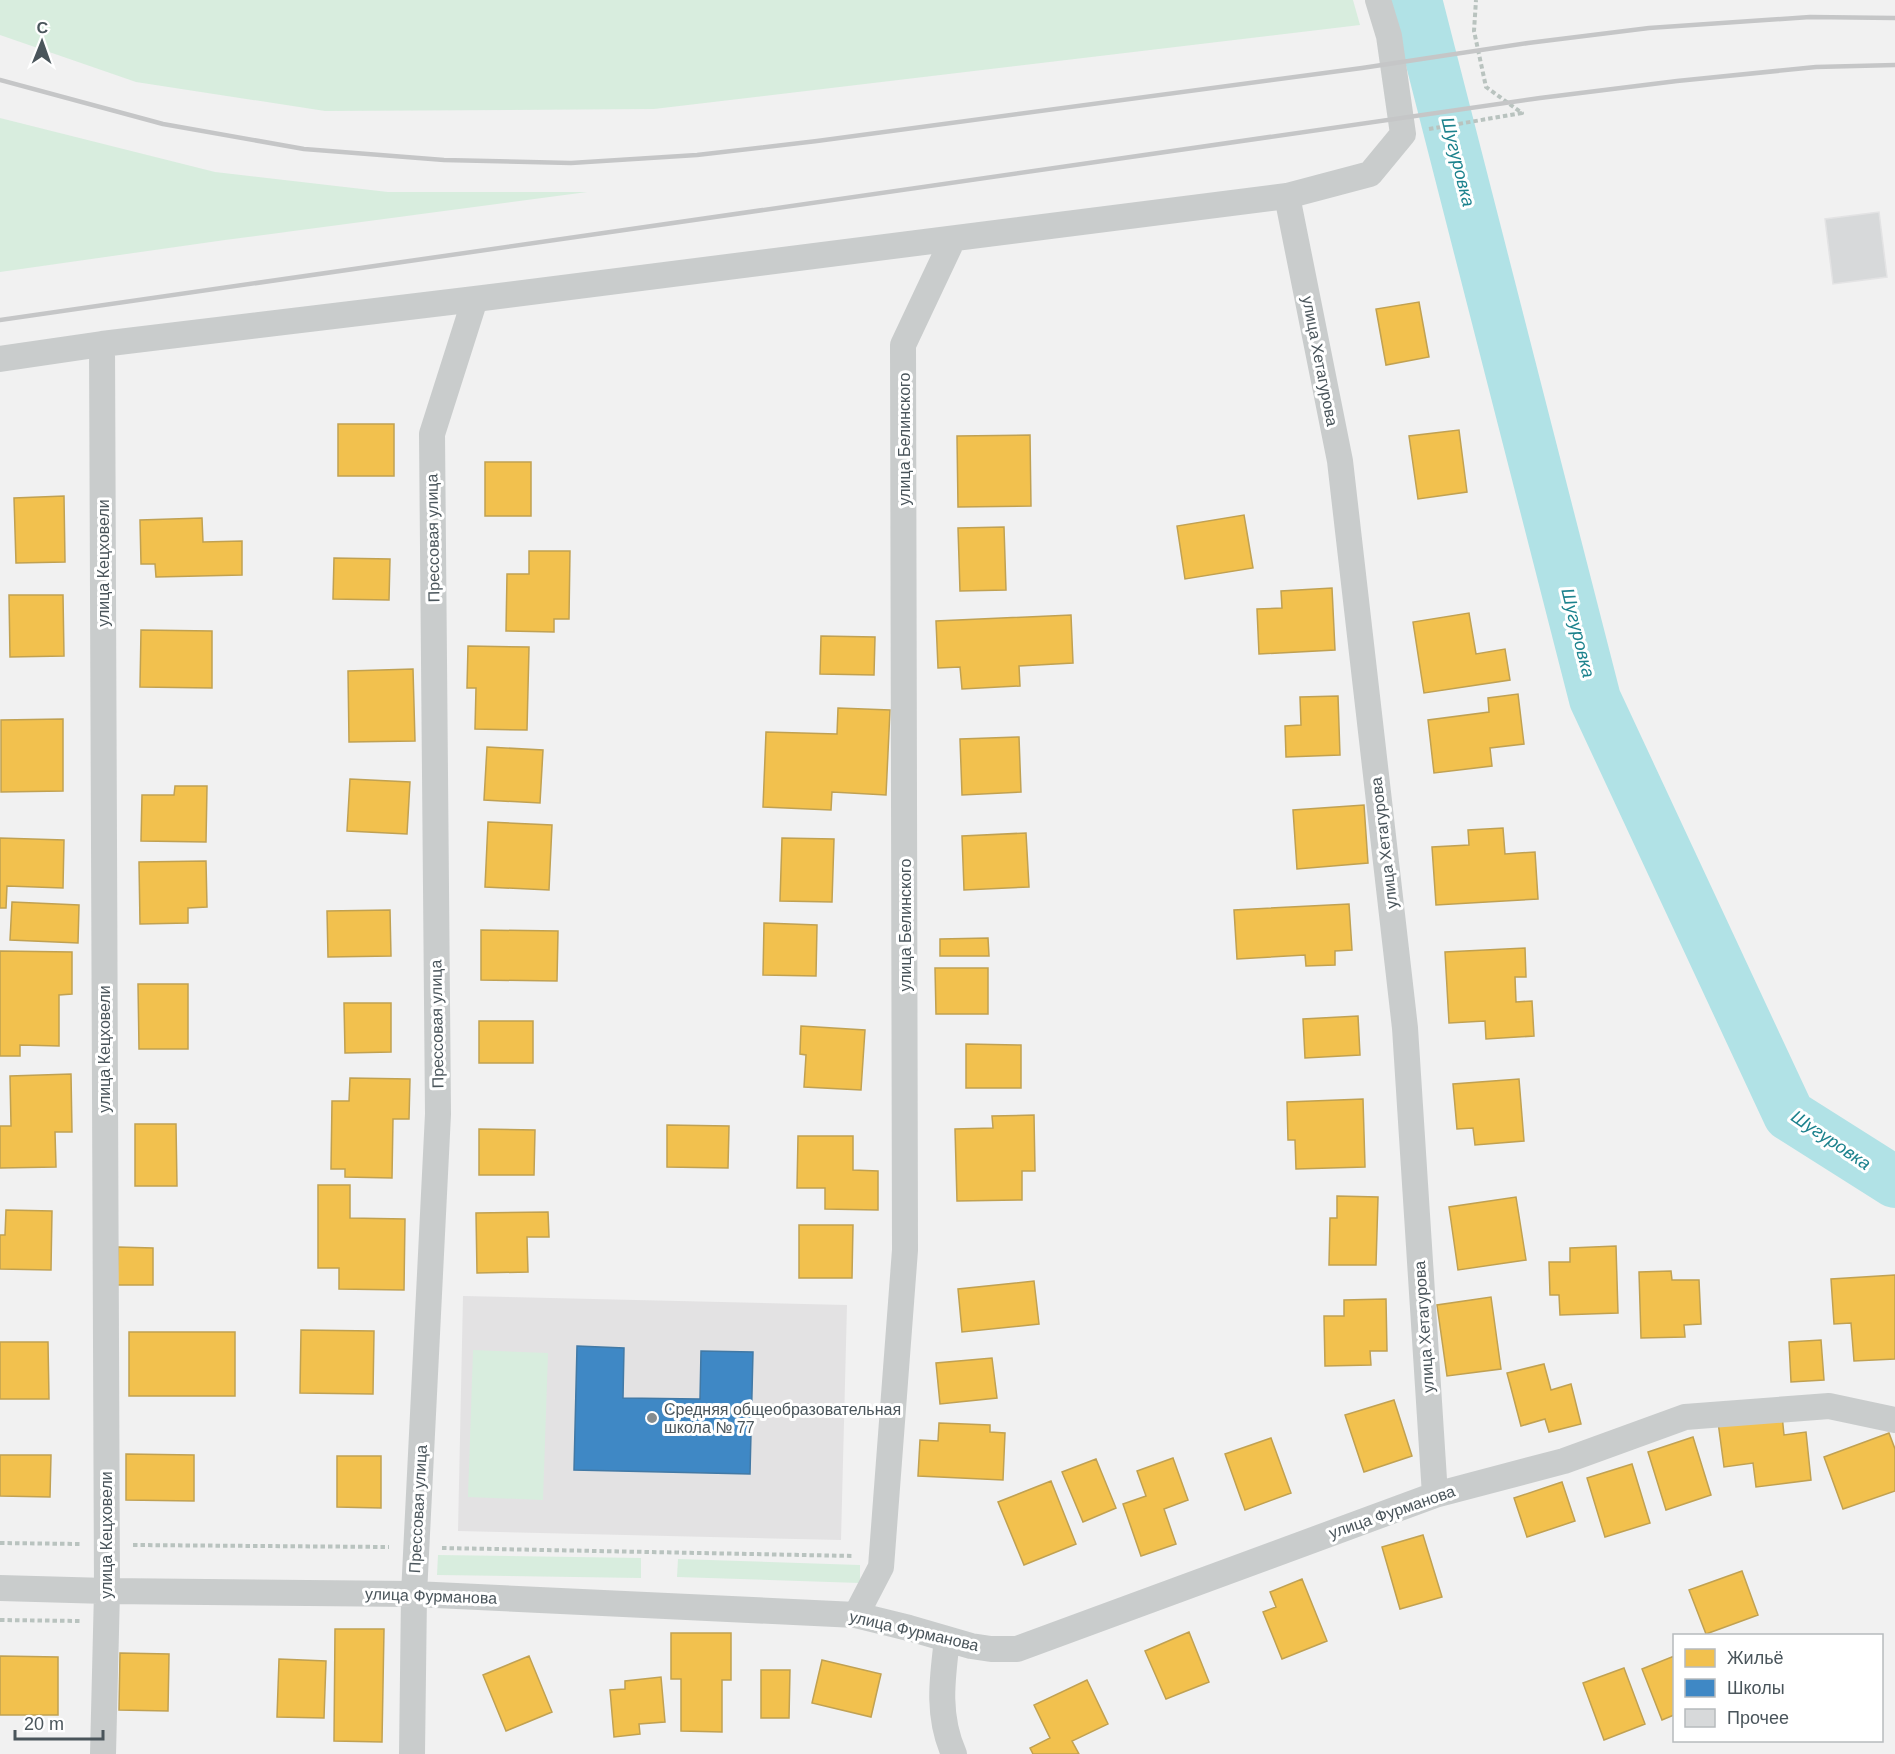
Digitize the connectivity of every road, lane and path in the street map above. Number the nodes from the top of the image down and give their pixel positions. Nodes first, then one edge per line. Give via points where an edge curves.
1 (1378, 0) edge
2 (1476, 0) edge
3 (1403, 134) junction
4 (1287, 196) junction
5 (953, 239) junction
6 (475, 299) junction
7 (102, 344) junction
8 (0, 359) edge
9 (1895, 1420) edge
10 (1435, 1495) junction
11 (0, 1588) edge
12 (107, 1591) junction
13 (414, 1594) junction
14 (856, 1615) junction
15 (948, 1640) junction
16 (103, 1754) edge
17 (412, 1754) edge
18 (954, 1754) edge

1 - 3 street via 1389,36
2 - 3 path via 1474,31 1486,87 1522,113
3 - 4 street via 1370,174
4 - 5 street
4 - 10 street, улица Хетагурова via 1340,461 1405,1028
5 - 6 street
5 - 14 street, улица Белинского via 903,345 905,1250 881,1567
6 - 7 street
6 - 13 street, Прессовая улица via 432,434 438,1114
7 - 8 street
7 - 12 street, улица Кецховели
9 - 10 street, улица Фурманова via 1829,1406 1685,1417 1564,1461
10 - 15 street, улица Фурманова via 1017,1649 991,1649
11 - 12 street, улица Фурманова
12 - 13 street, улица Фурманова
12 - 16 street, улица Кецховели
13 - 14 street, улица Фурманова
13 - 17 street, Прессовая улица
14 - 15 street, улица Фурманова
15 - 18 street via 941,1688 944,1720

